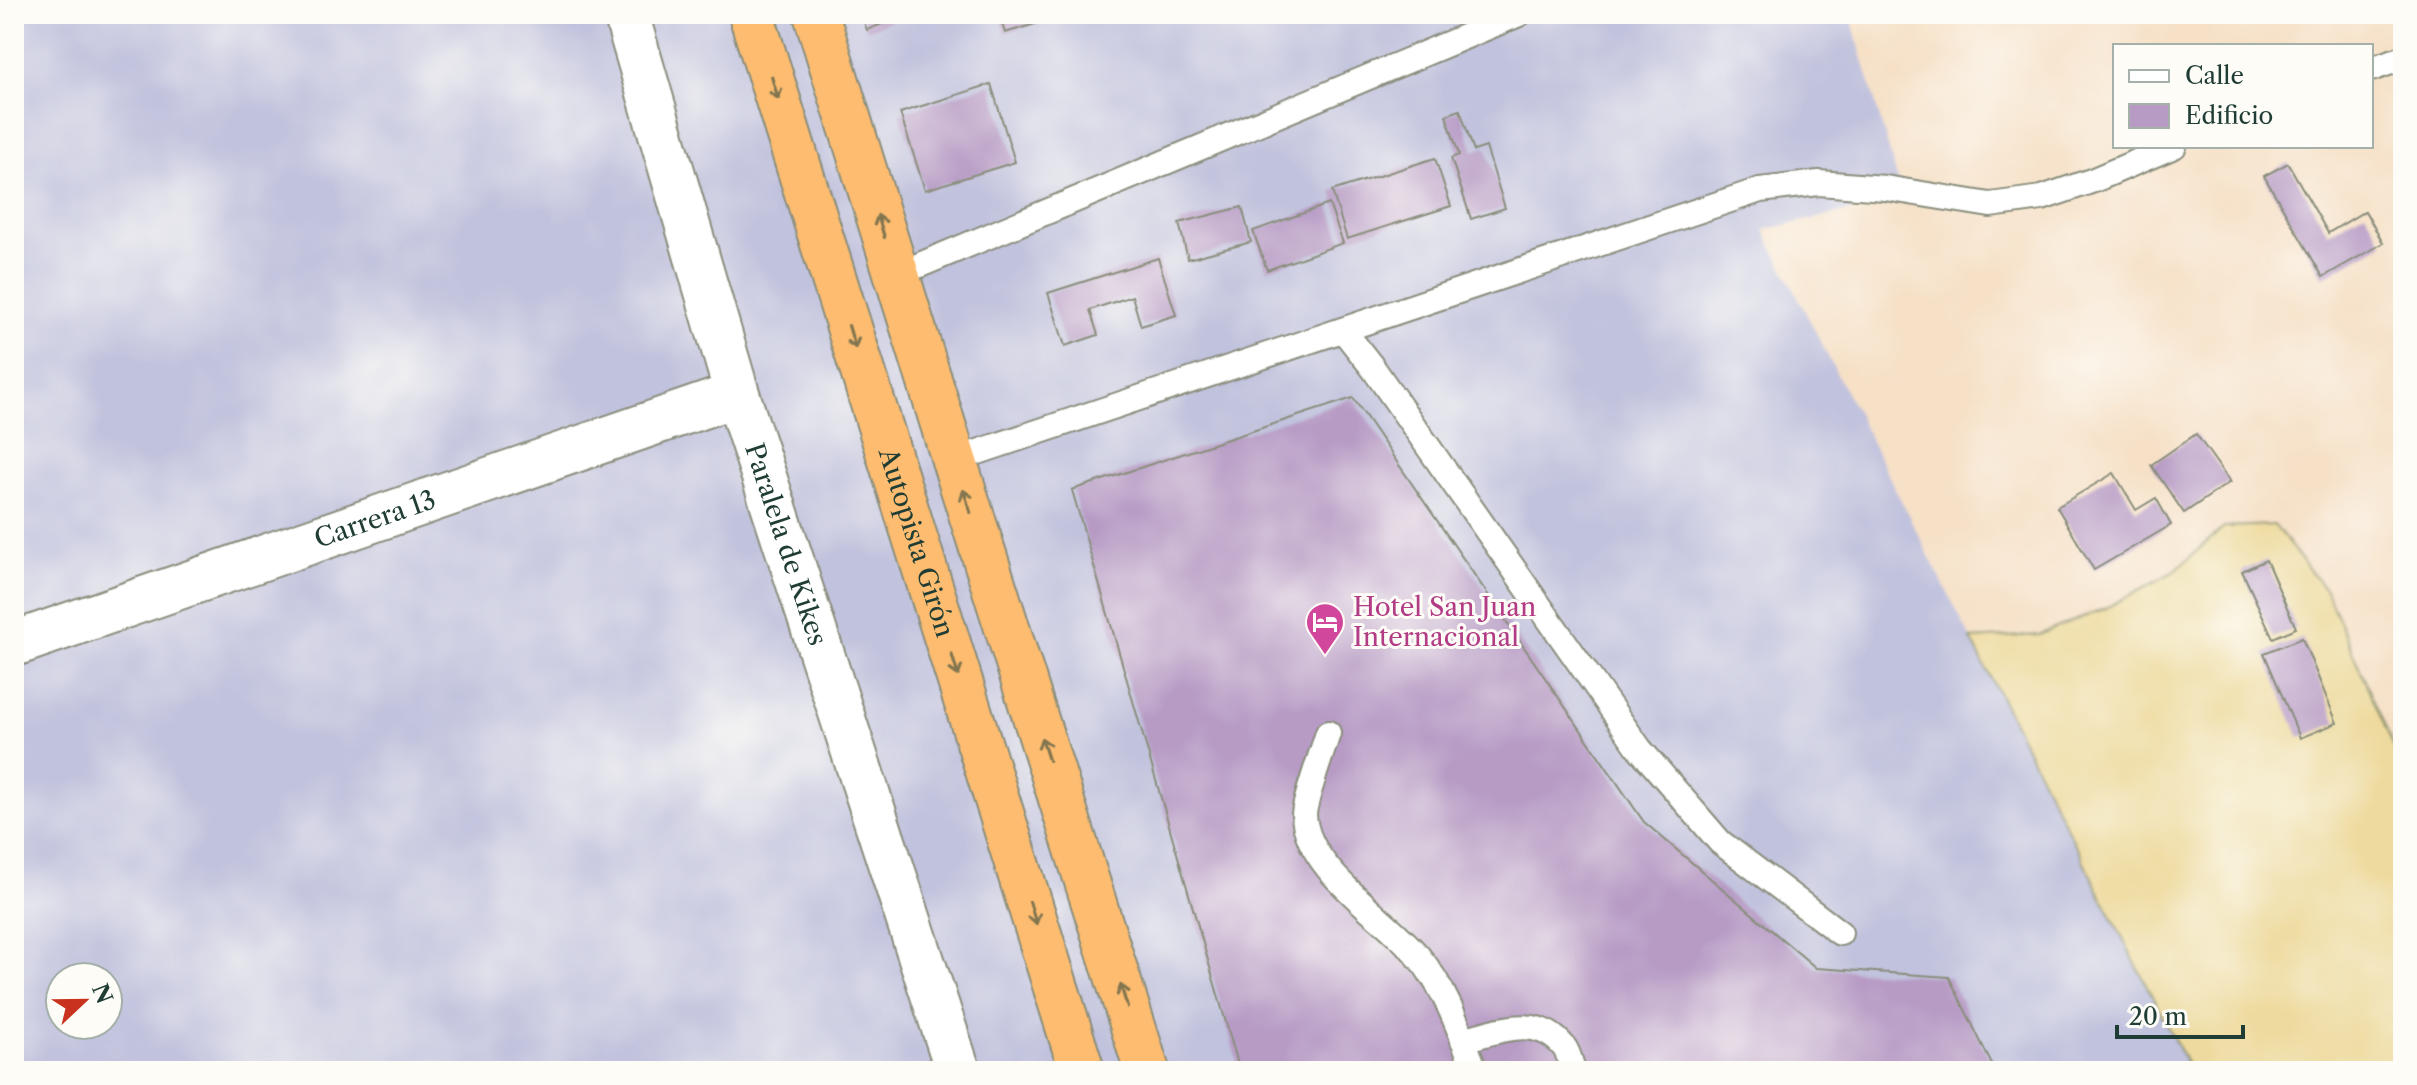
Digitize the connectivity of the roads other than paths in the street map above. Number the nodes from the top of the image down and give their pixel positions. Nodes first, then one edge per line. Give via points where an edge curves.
1 (626, 14) edge
2 (751, 14) edge
3 (816, 14) edge
4 (1519, 14) edge
5 (2403, 58) edge
6 (2373, 68) edge
7 (2169, 148) edge
8 (896, 275) junction
9 (1343, 330) junction
10 (737, 394) junction
11 (954, 460) junction
12 (14, 644) edge
13 (1328, 733) dead end
14 (1840, 933) dead end
15 (1463, 1040) junction
16 (958, 1071) edge
17 (1082, 1071) edge
18 (1147, 1071) edge
19 (1475, 1071) edge
20 (1573, 1071) edge

1 - 10 street, Paralela de Kikes
2 -> 17 highway, Autopista Girón
8 -> 3 highway
4 - 8 lane
5 - 6 lane
7 - 9 lane via 2042,198 1990,205 1819,183 1760,190
8 - 11 highway
9 - 11 lane
9 - 14 lane via 1639,748 1720,842
10 - 12 street, Carrera 13
10 - 16 street, Paralela de Kikes
18 -> 11 highway
13 - 15 lane via 1304,813 1308,833 1323,864 1418,956 1443,992
15 - 19 lane
15 - 20 lane via 1517,1026 1541,1029 1565,1048

